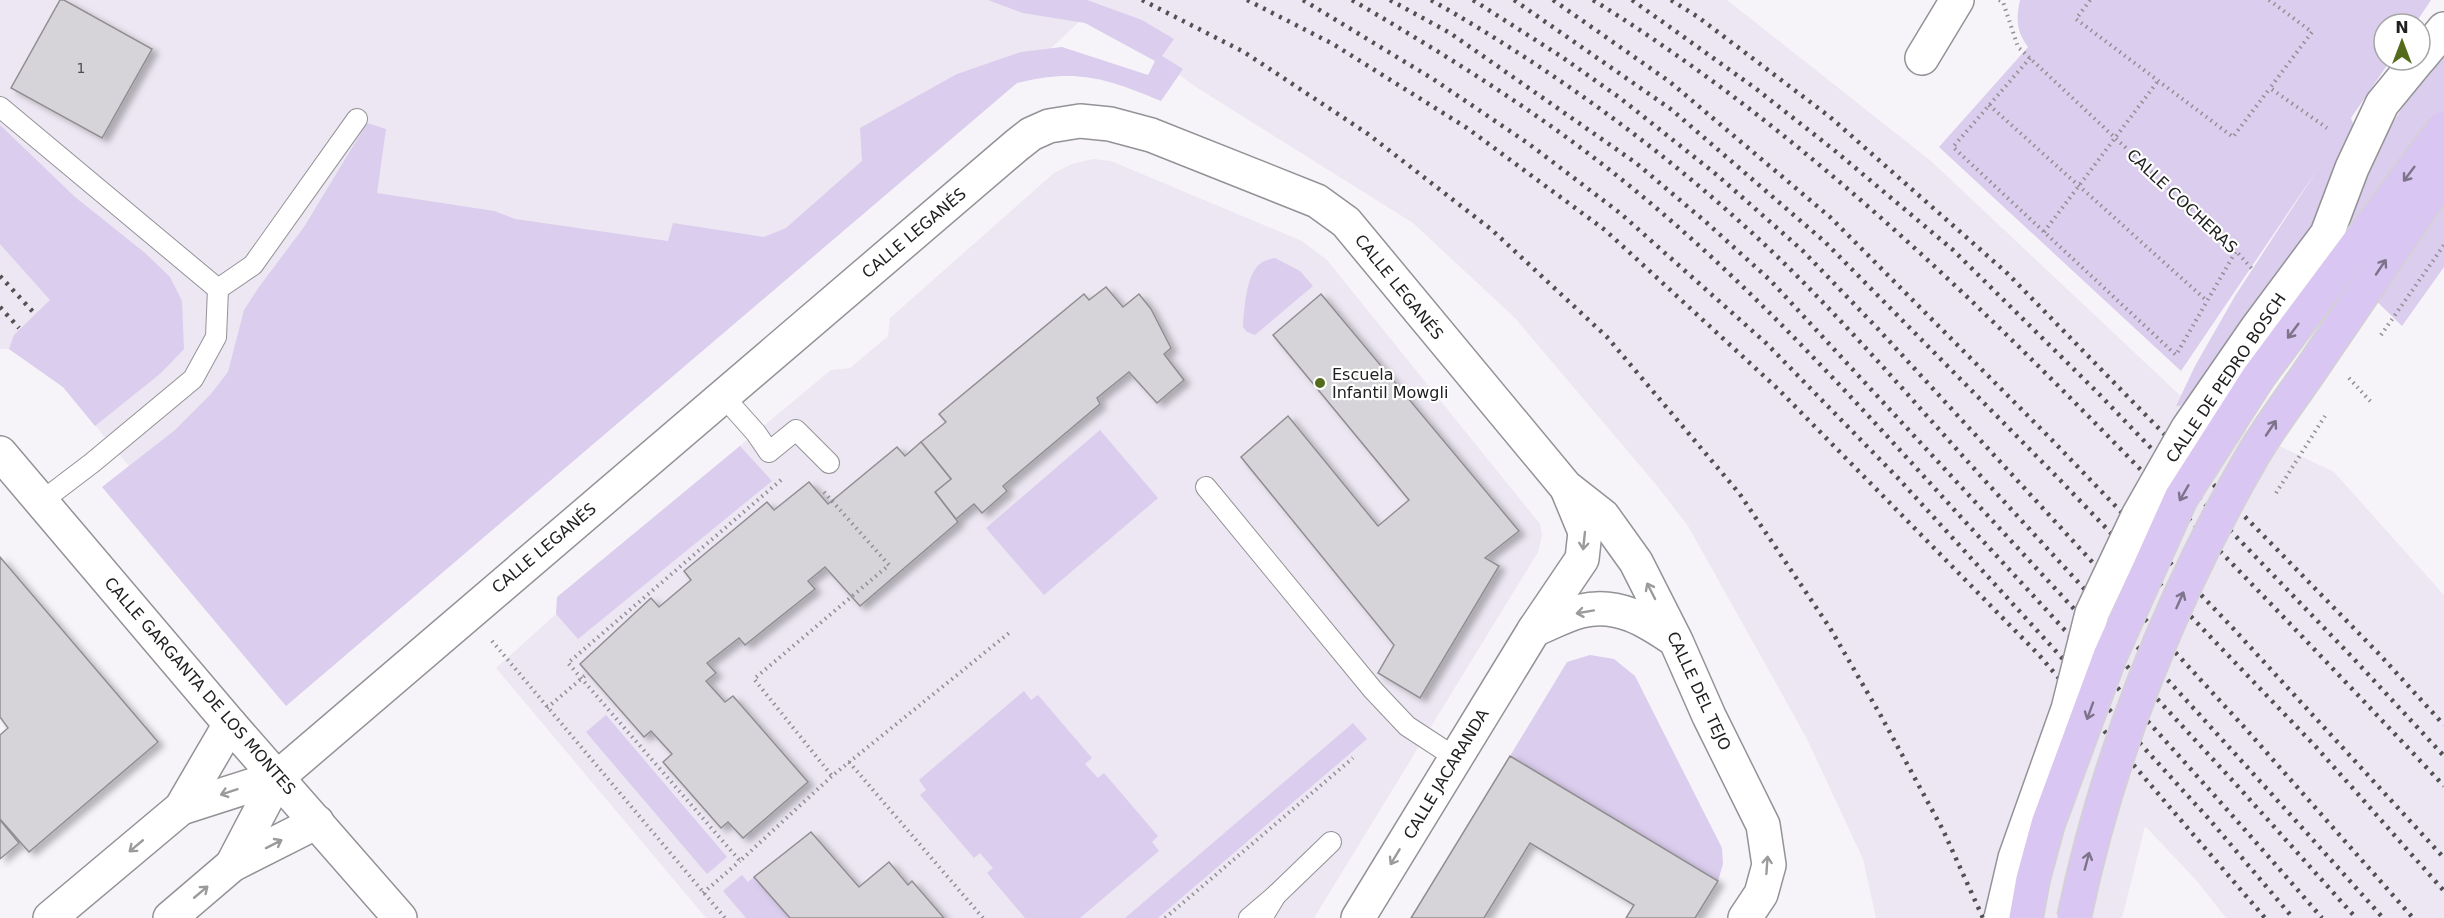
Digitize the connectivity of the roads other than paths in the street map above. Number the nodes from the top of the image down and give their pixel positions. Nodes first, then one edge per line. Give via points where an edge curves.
1 (1957, 0) edge
2 (2444, 29) edge
3 (2432, 43) edge
4 (1922, 58) dead end
5 (2408, 72) edge
6 (0, 107) edge
7 (357, 119) dead end
8 (2444, 128) edge
9 (2444, 174) edge
10 (218, 289) junction
11 (723, 396) junction
12 (0, 453) edge
13 (829, 463) dead end
14 (1206, 487) dead end
15 (1566, 487) junction
16 (42, 501) junction
17 (1533, 630) junction
18 (1676, 641) junction
19 (230, 724) junction
20 (1456, 758) junction
21 (278, 777) junction
22 (181, 808) junction
23 (317, 822) junction
24 (1332, 842) dead end
25 (232, 865) junction
26 (1276, 895) junction
27 (50, 918) edge
28 (170, 918) edge
29 (400, 918) edge
30 (1249, 918) edge
31 (1262, 918) edge
32 (1358, 918) edge
33 (1745, 918) edge
34 (2001, 918) edge
35 (2026, 918) edge
36 (2074, 918) edge

1 - 4 street
2 - 3 street, CALLE DE PEDRO BOSCH
5 - 34 street, CALLE DE PEDRO BOSCH, bridge via 2382,104 2327,234 2188,428 2133,527 2092,613 2068,709 2015,858
6 - 10 lane
7 - 10 lane via 253,264
8 -> 35 main road, CALLE DE PEDRO BOSCH, bridge via 2259,376 2181,498 2110,656 2048,824
36 -> 9 main road, bridge via 2128,723 2210,534 2254,453
10 - 16 lane via 216,337 193,379
11 - 13 lane via 769,452 796,430
11 - 15 street, CALLE LEGANÉS via 1031,134 1080,121 1110,124 1151,135 1317,201 1346,222
11 - 21 street, CALLE LEGANÉS
12 - 16 street, CALLE GARGANTA DE LOS MONTES
14 - 20 lane via 1373,690 1407,726
15 -> 17 street, CALLE JACARANDA via 1585,532 1582,559
18 -> 15 street, CALLE DEL TEJO via 1629,553 1603,516
16 - 19 street, CALLE GARGANTA DE LOS MONTES
18 -> 17 street via 1620,609 1582,611
17 - 20 street, CALLE JACARANDA
33 -> 18 street, CALLE DEL TEJO via 1761,894 1769,865 1763,825
19 - 21 street, CALLE GARGANTA DE LOS MONTES
19 - 22 street, CALLE LEGANÉS
20 -> 32 street, CALLE JACARANDA
21 -> 22 street, CALLE LEGANÉS
21 - 23 street, CALLE GARGANTA DE LOS MONTES
21 - 25 street, CALLE LEGANÉS
22 -> 27 street, CALLE LEGANÉS
25 -> 23 street, CALLE LEGANÉS
23 - 29 street, CALLE GARGANTA DE LOS MONTES
24 - 26 lane
28 -> 25 street, CALLE LEGANÉS
26 - 30 lane
26 - 31 lane

